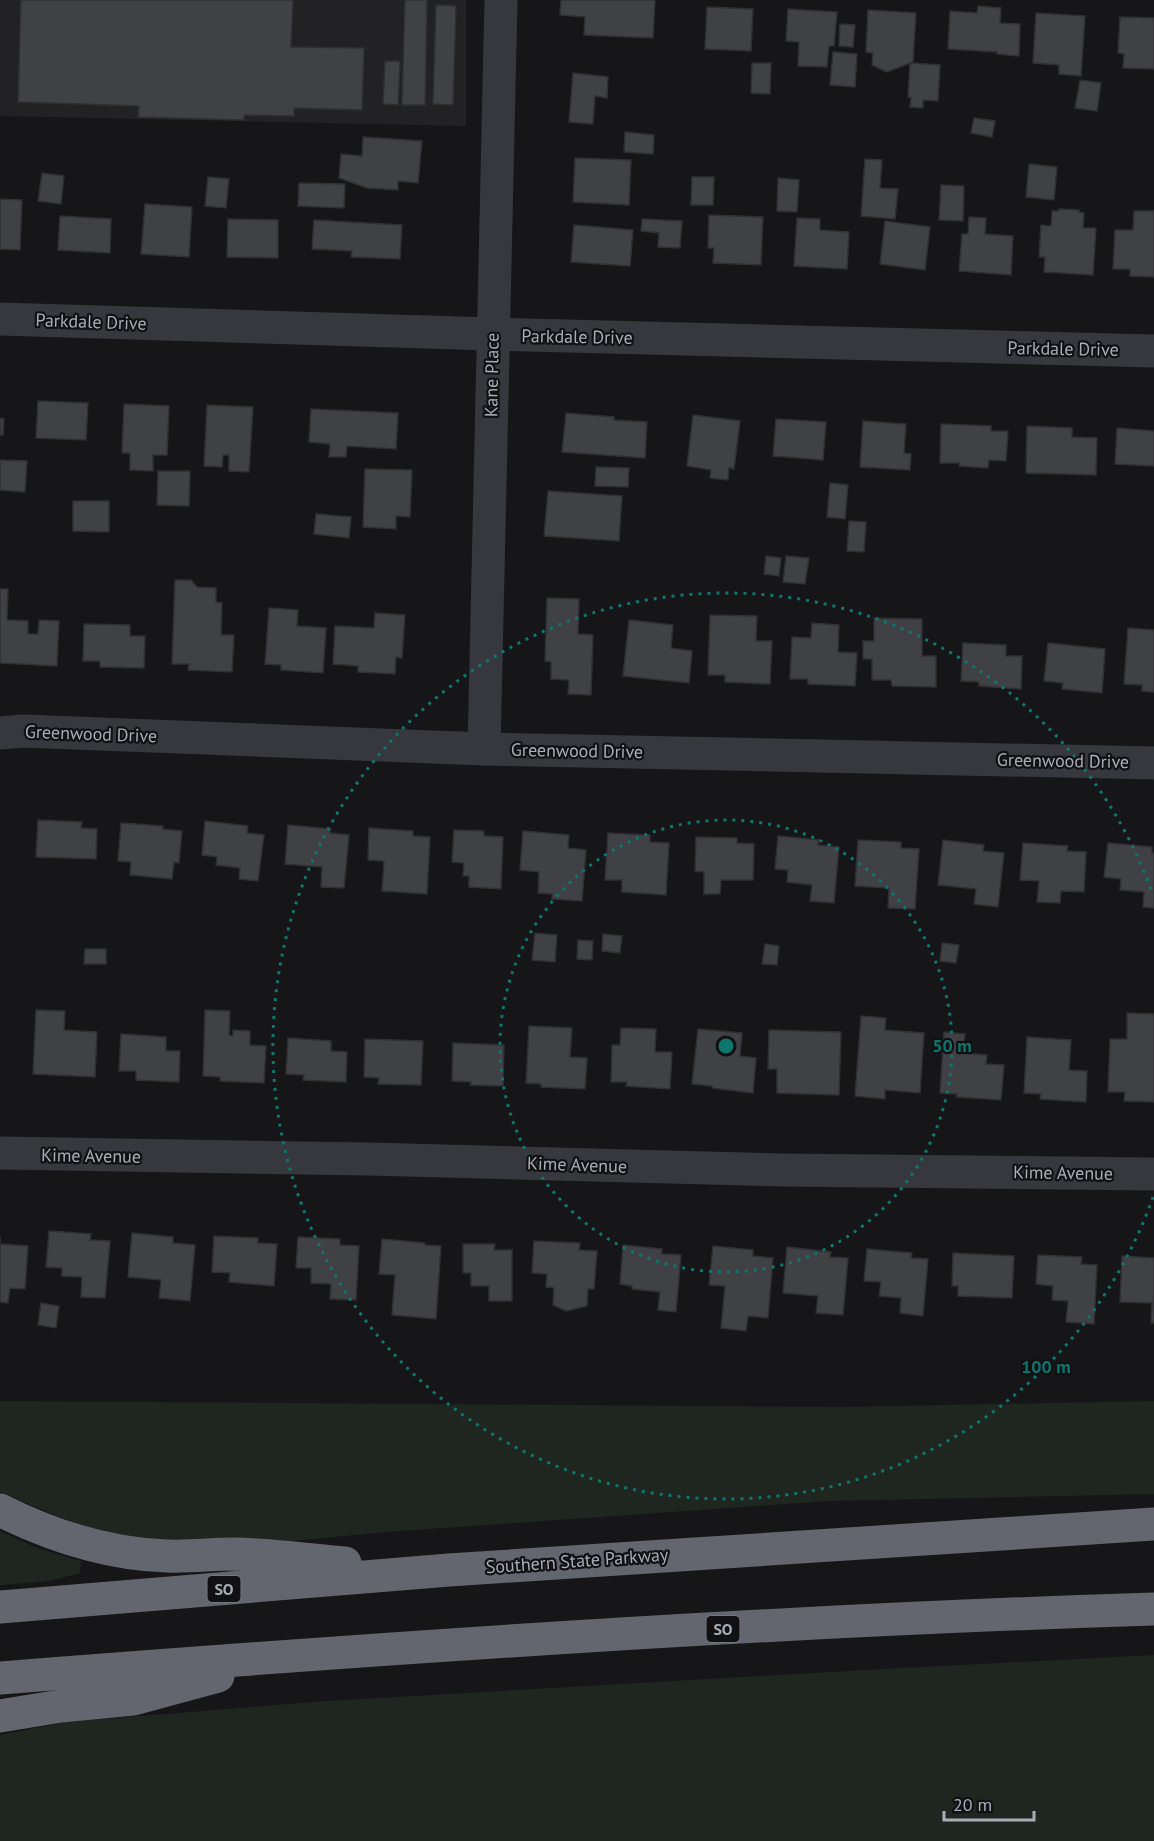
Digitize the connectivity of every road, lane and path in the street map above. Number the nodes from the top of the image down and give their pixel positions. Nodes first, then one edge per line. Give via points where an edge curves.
1 (501, 0) edge
2 (0, 319) edge
3 (492, 334) junction
4 (1154, 351) edge
5 (0, 733) edge
6 (484, 750) junction
7 (1154, 763) edge
8 (0, 1153) edge
9 (1154, 1174) edge
10 (0, 1510) edge
11 (1154, 1524) edge
12 (449, 1570) junction
13 (0, 1607) edge
14 (1154, 1609) edge
15 (292, 1656) junction
16 (0, 1678) edge
17 (0, 1716) edge

1 - 3 street, Kane Place
2 - 3 street, Parkdale Drive
3 - 4 street, Parkdale Drive
3 - 6 street, Kane Place
5 - 6 street, Greenwood Drive
6 - 7 street, Greenwood Drive
8 - 9 street, Kime Avenue
10 - 12 highway via 80,1542 122,1552 165,1556 234,1554
11 - 12 highway, Southern State Parkway / SO
12 - 13 highway, Southern State Parkway / SO
14 - 15 highway, SO via 733,1628
15 - 16 highway, SO
15 - 17 highway via 133,1699

